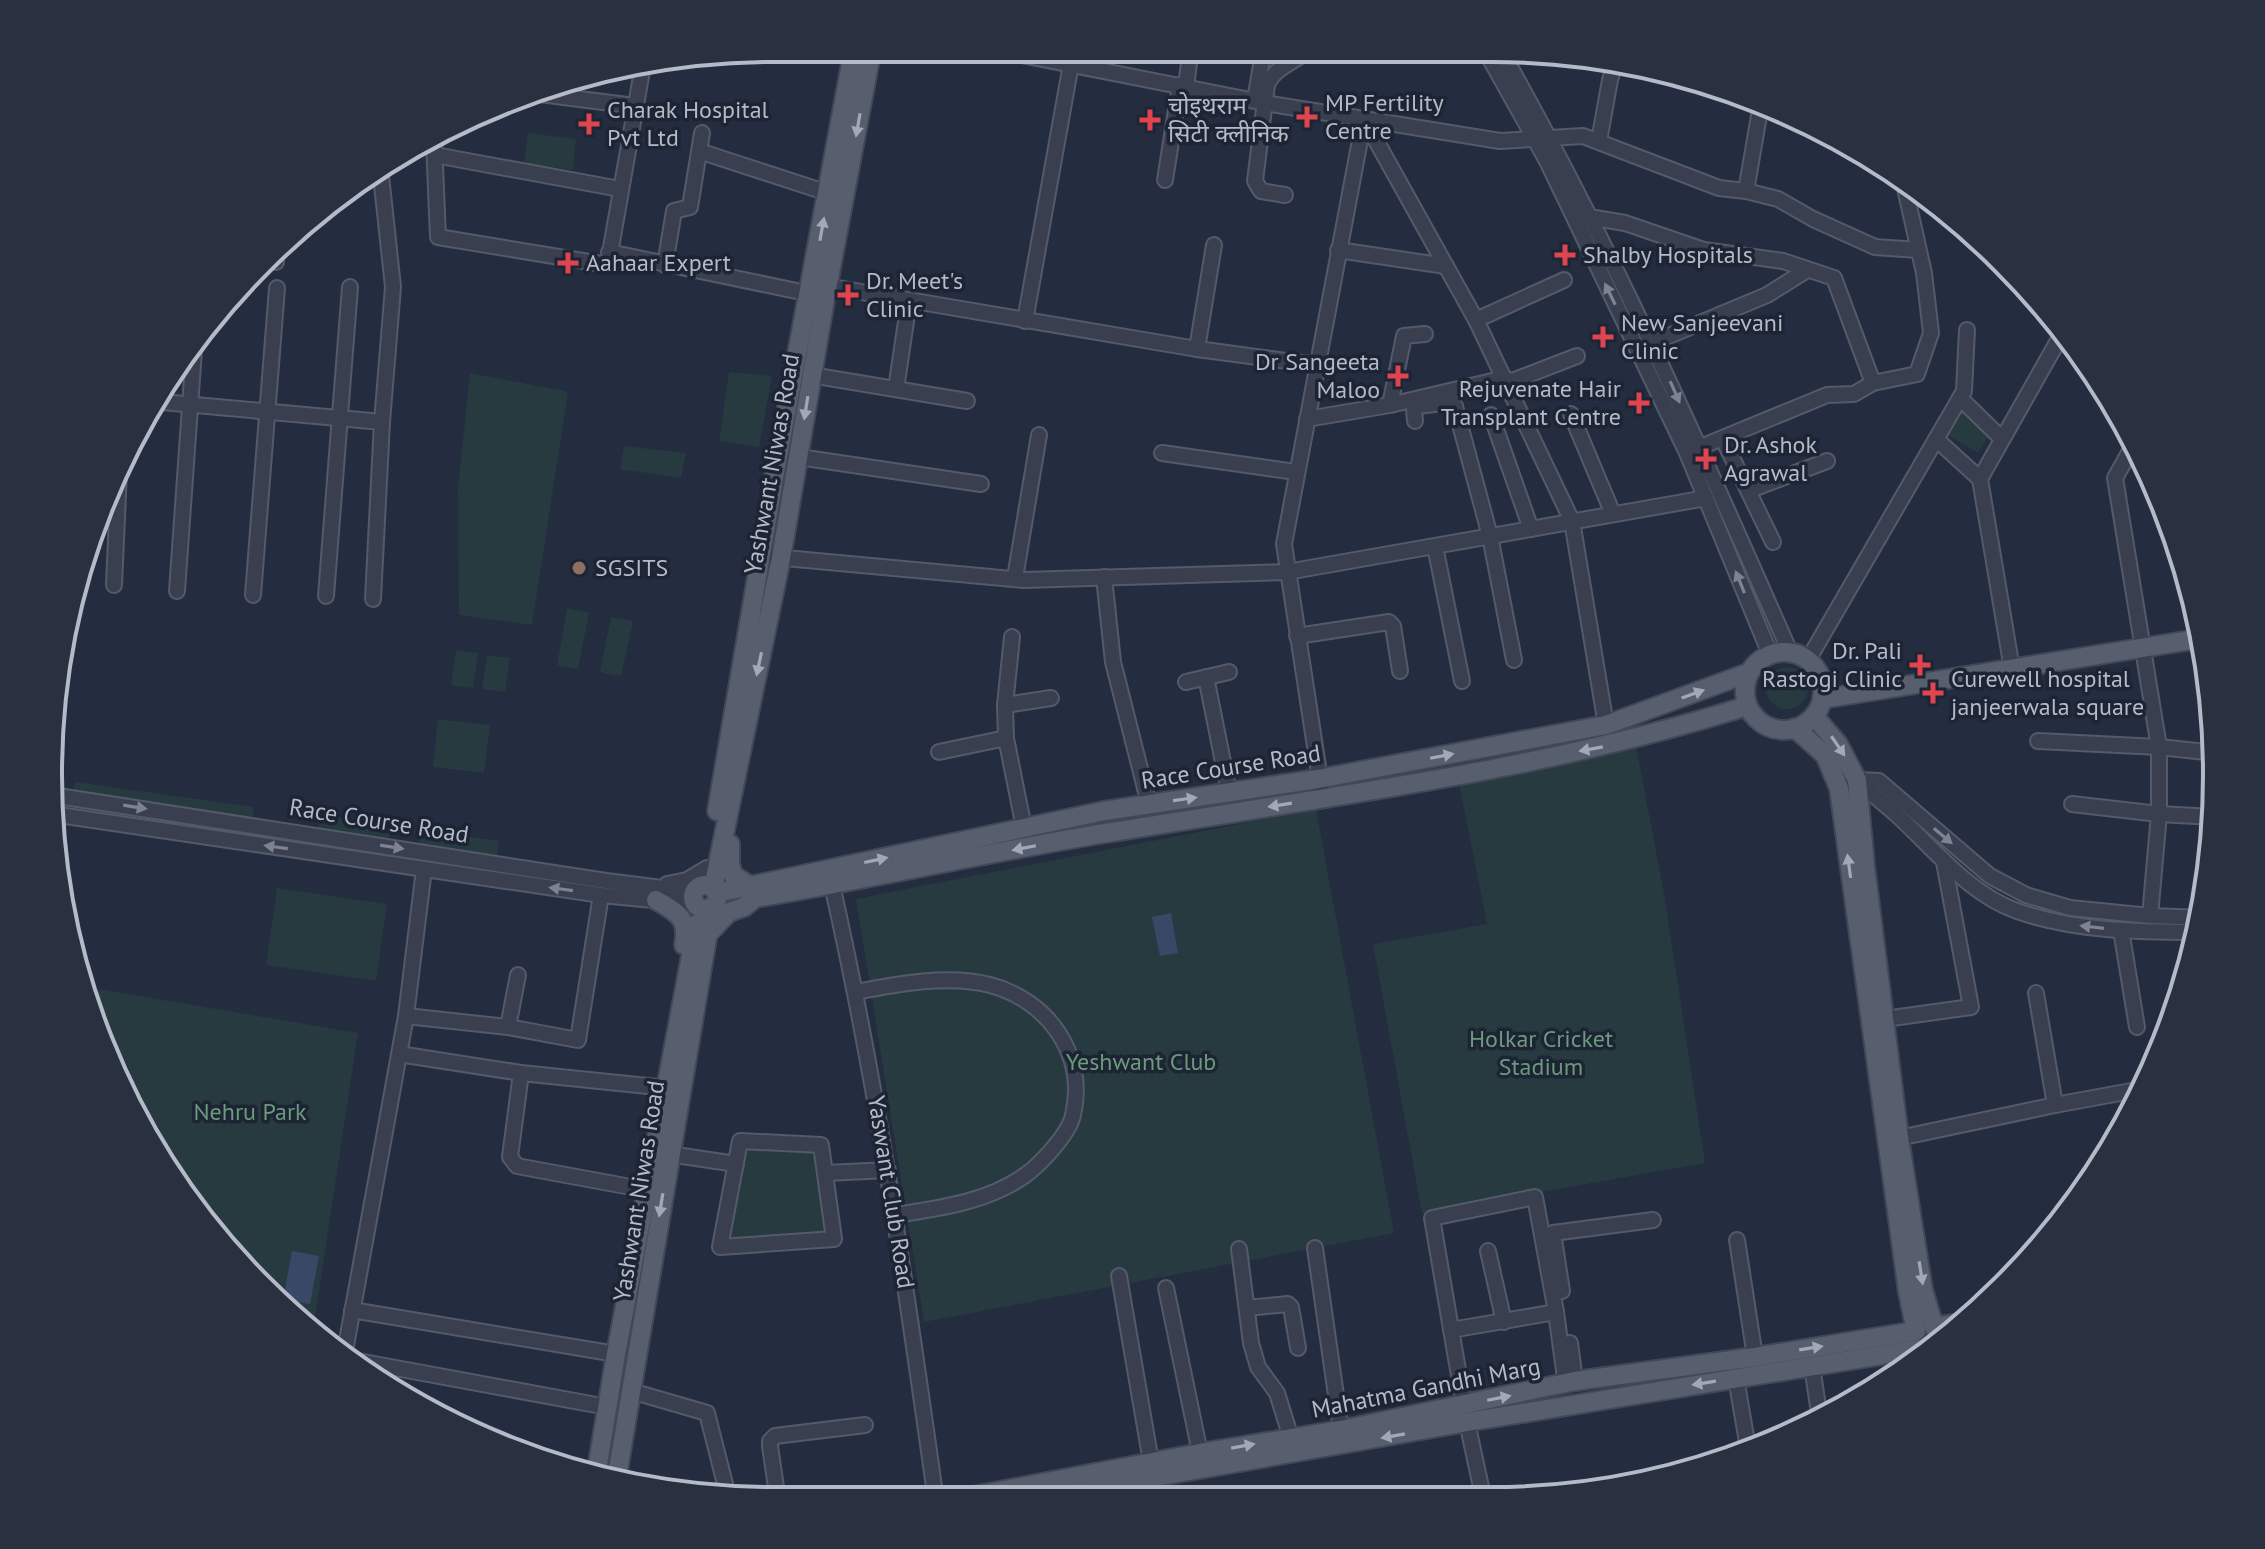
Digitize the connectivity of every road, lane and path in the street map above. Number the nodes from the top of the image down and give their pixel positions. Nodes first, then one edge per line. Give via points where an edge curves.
1 (851, 62) edge
2 (869, 62) edge
3 (1060, 62) edge
4 (1188, 62) edge
5 (1264, 62) edge
6 (1289, 62) edge
7 (1503, 63) edge
8 (1071, 64) junction
9 (1612, 73) edge
10 (641, 75) edge
11 (1263, 79) junction
12 (1183, 85) junction
13 (557, 96) edge
14 (1260, 101) junction
15 (635, 106) junction
16 (1759, 115) edge
17 (1364, 119) junction
18 (702, 133) dead end
19 (1541, 139) junction
20 (1599, 141) junction
21 (434, 148) edge
22 (699, 151) junction
23 (382, 180) edge
24 (1165, 180) dead end
25 (620, 189) junction
26 (1746, 191) junction
27 (828, 193) junction
28 (1285, 195) dead end
29 (1907, 197) edge
30 (1584, 222) junction
31 (1214, 245) dead end
32 (1338, 250) junction
33 (1918, 250) junction
34 (609, 252) junction
35 (665, 265) junction
36 (1446, 266) junction
37 (1807, 270) junction
38 (1564, 280) dead end
39 (350, 287) dead end
40 (277, 288) dead end
41 (819, 290) junction
42 (909, 301) junction
43 (1476, 320) junction
44 (1025, 321) junction
45 (1967, 330) dead end
46 (1425, 334) dead end
47 (2057, 342) edge
48 (1652, 343) junction
49 (1197, 349) junction
50 (1577, 356) dead end
51 (193, 364) edge
52 (1317, 365) junction
53 (811, 375) junction
54 (1506, 380) junction
55 (1873, 383) junction
56 (896, 389) junction
57 (1444, 398) junction
58 (1960, 398) junction
59 (967, 401) dead end
60 (167, 402) edge
61 (190, 404) junction
62 (1390, 405) junction
63 (266, 410) junction
64 (1571, 414) dead end
65 (1491, 415) dead end
66 (338, 417) junction
67 (1307, 419) junction
68 (1415, 421) dead end
69 (382, 422) junction
70 (1039, 435) dead end
71 (1723, 439) junction
72 (1936, 439) junction
73 (2002, 439) junction
74 (1694, 450) junction
75 (1162, 453) dead end
76 (2128, 455) edge
77 (799, 457) junction
78 (1827, 461) dead end
79 (1296, 472) junction
80 (1980, 479) junction
81 (981, 484) dead end
82 (1750, 490) junction
83 (118, 498) edge
84 (1706, 498) junction
85 (1613, 514) junction
86 (1572, 521) junction
87 (1531, 529) junction
88 (1490, 536) junction
89 (1773, 542) dead end
90 (1435, 546) junction
91 (761, 556) junction
92 (781, 558) junction
93 (1287, 572) junction
94 (1104, 577) junction
95 (1015, 578) junction
96 (114, 585) dead end
97 (177, 591) dead end
98 (253, 595) dead end
99 (326, 596) dead end
100 (373, 599) dead end
101 (1297, 636) junction
102 (1012, 637) dead end
103 (2190, 640) edge
104 (2141, 648) junction
105 (1790, 652) junction
106 (1770, 654) junction
107 (1514, 660) dead end
108 (1808, 660) junction
109 (2012, 669) junction
110 (1400, 671) dead end
111 (1229, 672) dead end
112 (1748, 673) junction
113 (1206, 677) junction
114 (1462, 681) dead end
115 (1186, 682) dead end
116 (1051, 698) dead end
117 (1005, 705) junction
118 (1747, 706) junction
119 (1818, 708) junction
120 (1606, 725) junction
121 (1795, 728) junction
122 (1006, 738) junction
123 (2038, 741) dead end
124 (2159, 747) junction
125 (939, 752) dead end
126 (2202, 752) edge
127 (1318, 779) junction
128 (1857, 780) junction
129 (1839, 788) junction
130 (1229, 792) junction
131 (63, 797) edge
132 (1323, 799) junction
133 (1149, 804) junction
134 (2072, 804) dead end
135 (2159, 814) junction
136 (64, 816) edge
137 (2201, 816) edge
138 (1024, 828) junction
139 (724, 835) junction
140 (1944, 862) junction
141 (424, 869) junction
142 (832, 885) junction
143 (752, 892) junction
144 (654, 893) junction
145 (706, 894) junction
146 (601, 895) junction
147 (2150, 916) junction
148 (2188, 917) edge
149 (2121, 930) junction
150 (2185, 932) edge
151 (707, 935) junction
152 (689, 966) junction
153 (518, 975) dead end
154 (856, 992) junction
155 (2036, 993) dead end
156 (406, 1016) junction
157 (1885, 1019) junction
158 (508, 1027) junction
159 (2137, 1027) dead end
160 (399, 1054) junction
161 (521, 1073) junction
162 (667, 1088) junction
163 (2129, 1091) edge
164 (2055, 1105) junction
165 (1899, 1138) junction
166 (669, 1154) junction
167 (736, 1164) junction
168 (888, 1170) junction
169 (826, 1173) junction
170 (647, 1190) junction
171 (896, 1215) junction
172 (1653, 1220) dead end
173 (1737, 1240) dead end
174 (1315, 1248) dead end
175 (1239, 1249) dead end
176 (1488, 1251) dead end
177 (1119, 1276) dead end
178 (1166, 1288) dead end
179 (1247, 1308) junction
180 (352, 1310) junction
181 (1556, 1312) junction
182 (1504, 1322) junction
183 (1451, 1330) junction
184 (1925, 1338) edge
185 (348, 1345) edge
186 (1298, 1348) dead end
187 (616, 1354) junction
188 (1755, 1357) junction
189 (374, 1363) edge
190 (1812, 1366) junction
191 (1736, 1378) junction
192 (1570, 1383) junction
193 (631, 1391) junction
194 (607, 1407) junction
195 (1818, 1407) edge
196 (1465, 1414) junction
197 (865, 1425) dead end
198 (1341, 1430) junction
199 (1291, 1438) junction
200 (1746, 1439) edge
201 (1200, 1453) junction
202 (1151, 1462) junction
203 (598, 1465) edge
204 (618, 1469) edge
205 (725, 1485) edge
206 (776, 1487) edge
207 (934, 1487) edge
208 (1020, 1487) edge
209 (1150, 1487) edge
210 (1481, 1487) edge

1 - 27 main road, Yashwant Niwas Road
2 -> 41 main road, Yashwant Niwas Road
3 - 8 street
4 - 12 street
5 - 11 street
6 - 11 street
7 - 19 street
8 - 12 street
8 - 44 street
9 - 20 street
10 - 15 street
11 - 14 street
12 - 14 street
12 - 24 street
13 - 15 street
14 - 17 street
14 - 28 street via 1255,181 1261,191
15 - 25 street
16 - 26 street
17 - 19 street via 1500,141
17 - 32 street
17 - 36 street
18 - 22 street
19 - 20 street via 1583,136
19 - 30 street
20 - 26 street via 1719,188
21 - 25 street
21 - 34 street via 438,237 608,265
22 - 27 street
22 - 35 street via 690,207 674,211
23 - 69 street via 393,287
25 - 34 street
26 - 33 street via 1778,199 1875,247
41 -> 27 main road, Yashwant Niwas Road
29 - 33 street
30 - 37 street via 1625,223 1704,250 1783,261
30 - 48 street
74 -> 30 street
31 - 49 street
32 - 36 street
32 - 52 street
33 - 55 street via 1931,333 1917,374
34 - 35 street
35 - 41 street
36 - 43 street
37 - 48 street via 1767,295
37 - 55 street via 1834,278
38 - 43 street
39 - 66 street
40 - 63 street
41 - 42 street
41 - 53 main road, Yashwant Niwas Road
41 - 91 main road, Yashwant Niwas Road via 775,472
42 - 44 street
42 - 56 street
43 - 54 street
44 - 49 street
45 - 58 street
46 - 62 street via 1404,336
47 - 73 street
48 -> 74 street
49 - 52 street
50 - 54 street
51 - 61 street
52 - 67 street
53 - 56 street
53 -> 77 main road, Yashwant Niwas Road
54 - 57 street
54 - 86 street
55 - 71 street via 1854,394 1827,395
56 - 59 street
57 - 62 street
57 - 68 street via 1415,407
57 - 88 street via 1455,406
58 - 72 street
58 - 73 street
60 - 61 street
61 - 63 street
61 - 97 street
62 - 67 street
63 - 66 street
63 - 98 street
64 - 85 street
65 - 87 street
66 - 69 street
66 - 99 street
67 - 79 street
69 - 100 street
70 - 95 street
71 - 74 street
71 - 82 street
72 - 80 street
72 - 108 street
73 - 80 street
74 - 84 street
74 - 105 street
75 - 79 street
76 - 104 street via 2115,478
77 - 81 street
77 - 92 main road, Yashwant Niwas Road
78 - 82 street
79 - 93 street via 1284,544
80 - 109 street
82 - 89 street
83 - 96 street
84 - 85 street
106 -> 84 street
85 - 86 street
86 - 87 street
86 - 120 street
87 - 88 street
88 - 90 street
88 - 107 street
90 - 93 street
90 - 114 street
91 - 92 street
91 - 145 main road, Yashwant Niwas Road
92 - 95 street
92 -> 139 main road, Yashwant Niwas Road
93 - 94 street
93 - 101 street
94 - 95 street
94 - 133 street via 1113,662
101 - 110 street via 1389,622
101 - 127 street
102 - 117 street
103 - 104 main road
104 - 109 main road
104 - 124 street
105 - 106 main road
105 - 108 main road
106 - 112 main road
108 - 119 main road via 1821,677
109 - 119 main road
111 - 113 street
112 - 118 main road
120 -> 112 main road, Race Course Road
113 - 115 street
113 - 130 street
116 - 117 street
117 - 122 street
118 - 121 main road via 1762,724
118 -> 132 main road, Race Course Road via 1611,746
119 - 121 main road
119 -> 128 main road
127 -> 120 main road, Race Course Road
121 - 129 main road via 1825,755
122 - 125 street
122 - 138 street
123 - 124 street
124 - 126 street
124 - 135 street
127 - 130 main road, Race Course Road
127 - 132 street
128 - 129 street
128 - 140 street
128 -> 147 street via 1879,781 1990,876 2026,895 2070,908
128 - 157 main road
184 -> 129 main road via 1908,1292
133 -> 130 main road, Race Course Road
131 -> 144 street, Race Course Road
132 -> 142 main road, Race Course Road via 1109,832
133 - 138 main road, Race Course Road
134 - 135 street
135 - 137 street
135 - 147 street
141 -> 136 street, Race Course Road
143 -> 138 main road, Race Course Road
139 - 143 main road via 730,843 733,875
139 - 145 main road, Yashwant Niwas Road
149 -> 140 street via 2015,911
140 - 157 street via 1971,1007
146 -> 141 street, Race Course Road
141 - 156 street
142 - 143 main road, Race Course Road
142 - 154 street, Yaswant Club Road
143 - 145 main road, Race Course Road
143 - 151 main road via 744,907 729,912
144 - 145 street, Race Course Road
144 - 145 street via 687,880
144 - 146 street, Race Course Road
144 - 152 main road via 684,922 682,956
145 - 151 main road, Yashwant Niwas Road
145 - 152 main road, Yashwant Niwas Road
146 - 158 street via 578,1040
147 - 148 street
149 - 150 street
149 - 159 street
151 - 166 main road, Yashwant Niwas Road
152 - 162 main road, Yashwant Niwas Road
153 - 158 street
154 - 168 street, Yaswant Club Road
154 - 171 street via 933,980 990,985 1035,1005 1054,1026 1069,1049 1076,1083 1073,1117 1054,1147 1025,1176 982,1198
155 - 164 street
156 - 158 street
156 - 160 street
157 - 165 main road
160 - 161 street
160 - 180 street
161 - 162 street
161 - 170 street via 512,1163
162 - 170 main road, Yashwant Niwas Road
163 - 164 street
164 - 165 street
165 -> 184 main road via 1923,1290
166 - 167 street
166 -> 193 main road, Yashwant Niwas Road
167 - 169 street via 740,1141 821,1145
167 - 169 street via 720,1247 834,1239
168 - 169 street
168 - 171 street, Yaswant Club Road
170 - 187 main road, Yashwant Niwas Road
171 - 207 street, Yaswant Club Road
172 - 192 street via 1553,1233
173 - 188 street
174 - 198 street
175 - 179 street
176 - 182 street
177 - 202 street
178 - 201 street
179 - 186 street via 1288,1304
179 - 199 street via 1258,1367 1277,1393
180 - 185 street
180 - 187 street
181 - 182 street
181 - 183 street via 1535,1197 1432,1218
181 - 192 street
182 - 183 street
183 - 196 street
188 -> 184 main road, Mahatma Gandhi Marg
184 - 190 main road, Mahatma Gandhi Marg
187 - 194 main road, Yashwant Niwas Road
188 - 192 main road, Mahatma Gandhi Marg
189 - 194 street
190 - 191 main road, Mahatma Gandhi Marg
190 - 195 street
191 -> 196 main road, Mahatma Gandhi Marg
191 - 200 street
196 -> 192 main road, Mahatma Gandhi Marg
193 - 204 main road, Yashwant Niwas Road
193 - 205 street via 707,1413
194 - 203 main road, Yashwant Niwas Road
196 - 198 main road, Mahatma Gandhi Marg
196 -> 209 main road, Mahatma Gandhi Marg
196 - 210 street
197 - 206 street via 775,1436 770,1446
198 - 199 main road, Mahatma Gandhi Marg
201 -> 199 main road, Mahatma Gandhi Marg
201 - 202 main road, Mahatma Gandhi Marg
202 - 208 main road, Mahatma Gandhi Marg

